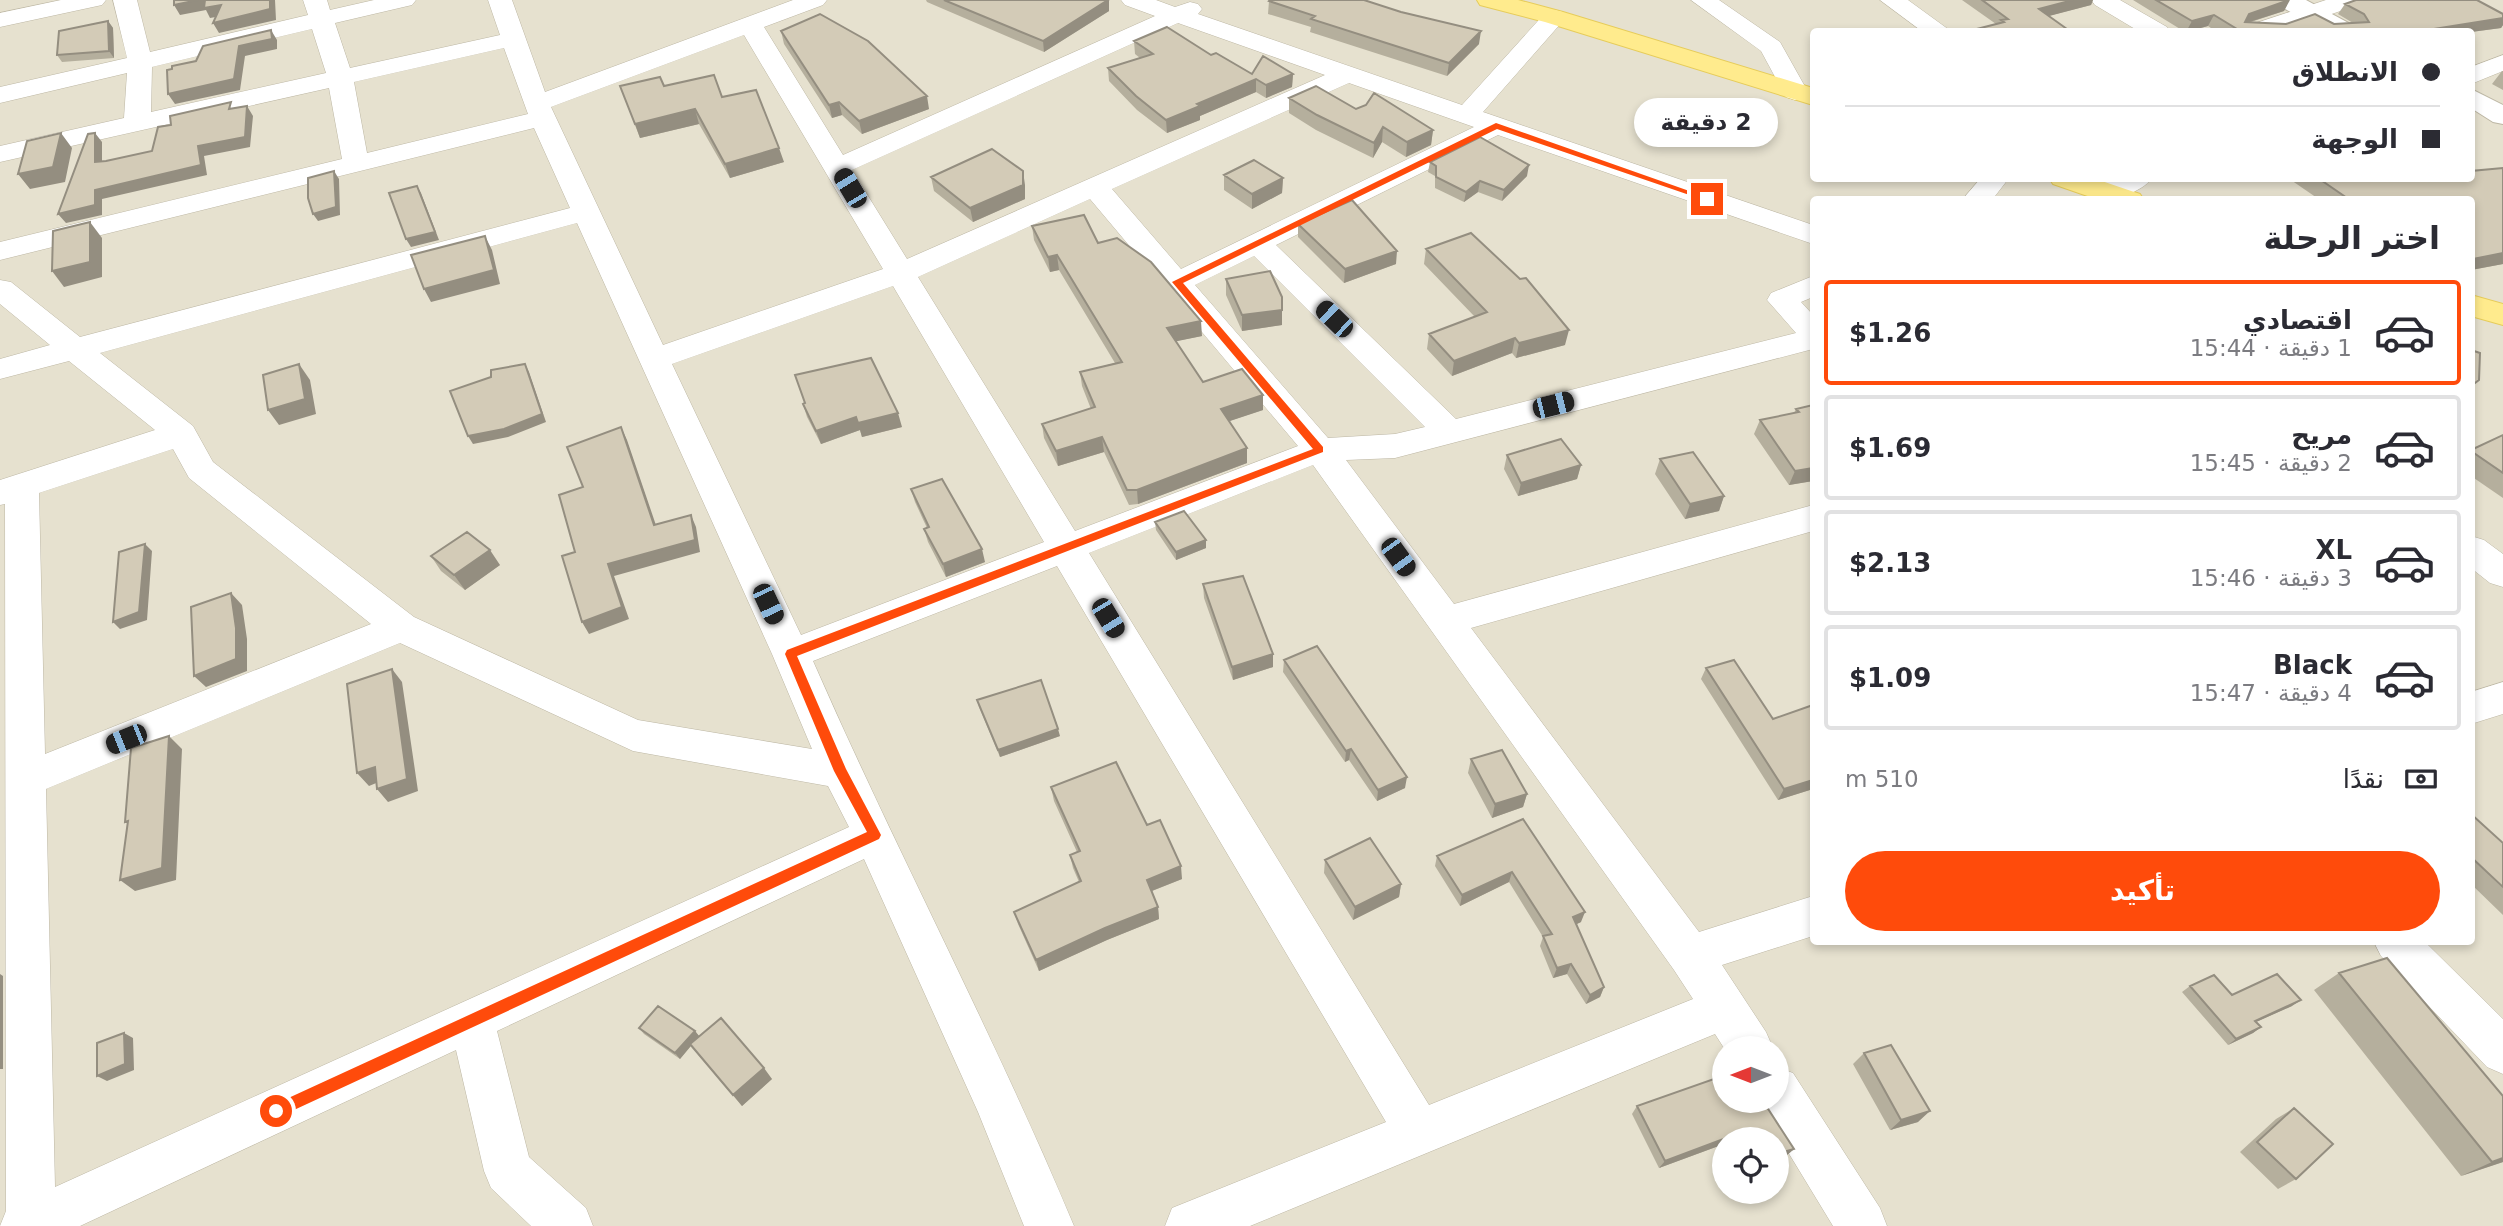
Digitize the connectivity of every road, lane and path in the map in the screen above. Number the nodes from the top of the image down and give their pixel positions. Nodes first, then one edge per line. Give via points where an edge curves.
1 (94, 0) edge
2 (125, 0) edge
3 (404, 0) edge
4 (500, 0) edge
5 (815, 0) edge
6 (1133, 0) edge
7 (1205, 0) edge
8 (1489, 0) edge
9 (1703, 0) edge
10 (1892, 0) edge
11 (2103, 0) edge
12 (2287, 0) edge
13 (2350, 0) edge
14 (318, 10) edge
15 (2311, 13) junction
16 (1180, 16) junction
17 (1553, 17) junction
18 (0, 20) edge
19 (750, 24) junction
20 (1934, 28) edge
21 (2151, 28) edge
22 (2265, 28) edge
23 (2339, 28) edge
24 (514, 39) junction
25 (140, 62) junction
26 (2503, 62) edge
27 (1348, 74) junction
28 (2475, 74) edge
29 (340, 78) junction
30 (1804, 94) edge
31 (0, 95) edge
32 (2475, 100) edge
33 (540, 111) junction
34 (1467, 115) junction
35 (2503, 117) edge
36 (137, 123) junction
37 (1496, 126) junction
38 (0, 154) edge
39 (356, 164) junction
40 (837, 167) junction
41 (1992, 182) edge
42 (2075, 182) edge
43 (2134, 182) edge
44 (1095, 187) junction
45 (1980, 196) edge
46 (2117, 196) edge
47 (586, 212) junction
48 (1810, 234) edge
49 (1257, 243) junction
50 (0, 251) edge
51 (901, 273) junction
52 (1177, 282) junction
53 (1810, 286) edge
54 (0, 289) edge
55 (2475, 306) edge
56 (2503, 315) edge
57 (1810, 330) edge
58 (1810, 340) edge
59 (74, 348) junction
60 (654, 359) junction
61 (0, 369) edge
62 (1450, 432) junction
63 (181, 434) junction
64 (1320, 450) junction
65 (11, 490) edge
66 (1810, 519) edge
67 (1066, 548) junction
68 (2475, 552) edge
69 (2503, 573) edge
70 (1445, 621) junction
71 (401, 627) junction
72 (791, 654) junction
73 (2503, 698) edge
74 (2475, 707) edge
75 (841, 771) junction
76 (26, 779) junction
77 (874, 835) junction
78 (1810, 917) edge
79 (14, 944) edge
80 (2399, 945) edge
81 (1690, 954) junction
82 (1725, 1008) junction
83 (472, 1022) junction
84 (1742, 1036) edge
85 (2503, 1051) edge
86 (1789, 1111) edge
87 (1419, 1133) junction
88 (28, 1225) edge
89 (568, 1226) edge
90 (1049, 1226) edge
91 (1190, 1226) edge
92 (1862, 1226) edge

1 - 18 street
2 - 25 street
3 - 14 street
4 - 24 street
5 - 19 street
6 - 16 street
7 - 16 street
8 - 17 main road
9 - 30 street via 1771,47
10 - 20 street
11 - 21 street
12 - 15 street
13 - 15 street
14 - 25 street
14 - 29 street
15 - 22 street
15 - 23 street
16 - 27 street
16 - 40 street
17 - 30 main road
17 - 34 street
19 - 33 street
19 - 40 street
24 - 29 street
24 - 33 street
25 - 31 street
25 - 36 street
26 - 28 street
27 - 34 street
27 - 44 street
29 - 36 street
29 - 39 street
32 - 35 street
33 - 39 street
33 - 47 street
34 - 37 street
36 - 38 street
37 - 48 street
37 - 49 street
39 - 50 street
40 - 51 street
41 - 45 street
42 - 46 main road
43 - 46 street
44 - 51 street
44 - 52 street
47 - 59 street
47 - 60 street
49 - 52 street
49 - 62 street
51 - 60 street
51 - 67 street
52 - 64 street
53 - 57 street via 1782,300
54 - 59 street
55 - 56 main road
58 - 62 street
59 - 61 street
59 - 63 street
60 - 72 street
62 - 64 street via 1395,446
63 - 65 street
63 - 71 street via 201,470
64 - 67 street
64 - 70 street
65 - 76 street
66 - 70 street
67 - 72 street
67 - 87 street
68 - 69 street
70 - 81 street
71 - 75 street via 633,735
71 - 76 street
72 - 75 street
73 - 74 street
75 - 77 street
76 - 79 street
77 - 83 street
77 - 90 street via 996,1099
78 - 81 street
79 - 88 street
80 - 85 street
81 - 82 street
82 - 84 street
82 - 87 street
83 - 88 street
83 - 89 street via 508,1171
86 - 92 street
87 - 91 street

